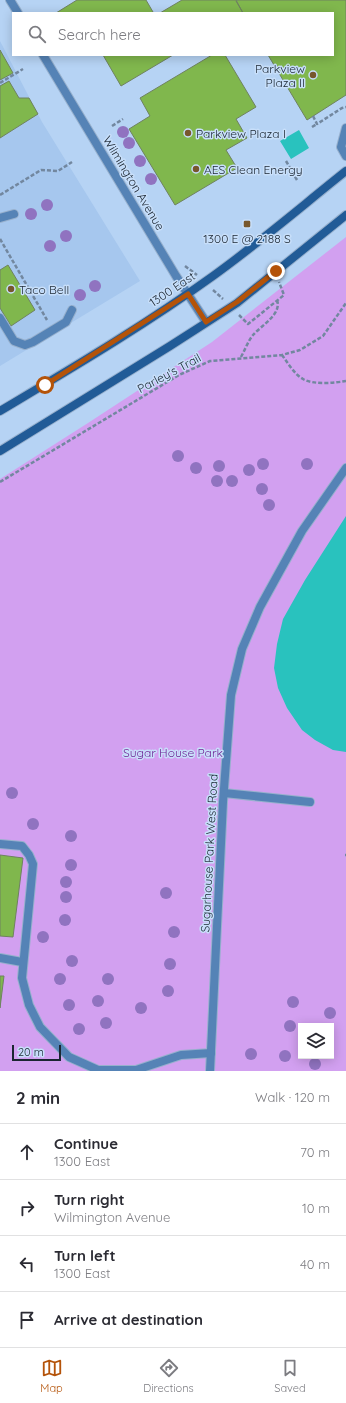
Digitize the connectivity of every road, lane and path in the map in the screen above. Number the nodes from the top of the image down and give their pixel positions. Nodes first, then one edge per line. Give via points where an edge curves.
1 (10, 0) edge
2 (17, 12) edge
3 (45, 56) edge
4 (23, 69) dead end
5 (0, 83) edge
6 (346, 107) edge
7 (313, 116) dead end
8 (123, 119) dead end
9 (317, 124) junction
10 (112, 126) dead end
11 (312, 127) dead end
12 (346, 128) edge
13 (346, 156) edge
14 (286, 161) dead end
15 (72, 162) dead end
16 (346, 170) edge
17 (297, 180) dead end
18 (0, 195) edge
19 (14, 214) dead end
20 (346, 215) edge
21 (0, 218) edge
22 (0, 239) edge
23 (188, 294) junction
24 (284, 295) dead end
25 (277, 300) junction
26 (346, 303) edge
27 (72, 310) dead end
28 (0, 318) edge
29 (243, 319) dead end
30 (206, 322) junction
31 (49, 323) dead end
32 (282, 355) junction
33 (240, 358) junction
34 (346, 381) edge
35 (0, 411) edge
36 (0, 451) edge
37 (346, 468) edge
38 (0, 482) edge
39 (224, 793) junction
40 (310, 802) dead end
41 (0, 844) edge
42 (0, 958) edge
43 (22, 962) junction
44 (211, 1053) junction
45 (210, 1071) edge

1 - 2 street
3 - 23 street, Wilmington Avenue
4 - 5 path
6 - 9 path
7 - 9 path
8 - 10 path
9 - 11 path
12 - 13 street via 341,147
14 - 17 path
15 - 18 path via 58,171 41,170
16 - 23 main road, 1300 East
19 - 21 street
20 - 30 main road via 237,302
22 - 31 path
23 - 30 street, Wilmington Avenue
23 - 35 main road, 1300 East
24 - 25 path
25 - 29 path via 248,324
25 - 33 path via 277,312 252,336
26 - 32 path, Parley's Trail via 323,336 300,350
27 - 28 street via 66,322 25,345 14,341
30 - 36 main road
32 - 33 path, Parley's Trail
32 - 34 path via 303,379 327,384
33 - 38 path, Parley's Trail via 210,361 179,375
37 - 39 street, Sugarhouse Park West Road via 302,531 260,606 242,649 231,695
39 - 40 street
39 - 44 street, Sugarhouse Park West Road
41 - 43 street via 22,846 30,855 33,864
42 - 43 street
43 - 44 street via 22,978 29,1005 40,1027 69,1057 98,1070 136,1070 181,1055
44 - 45 street, Sugarhouse Park West Road

